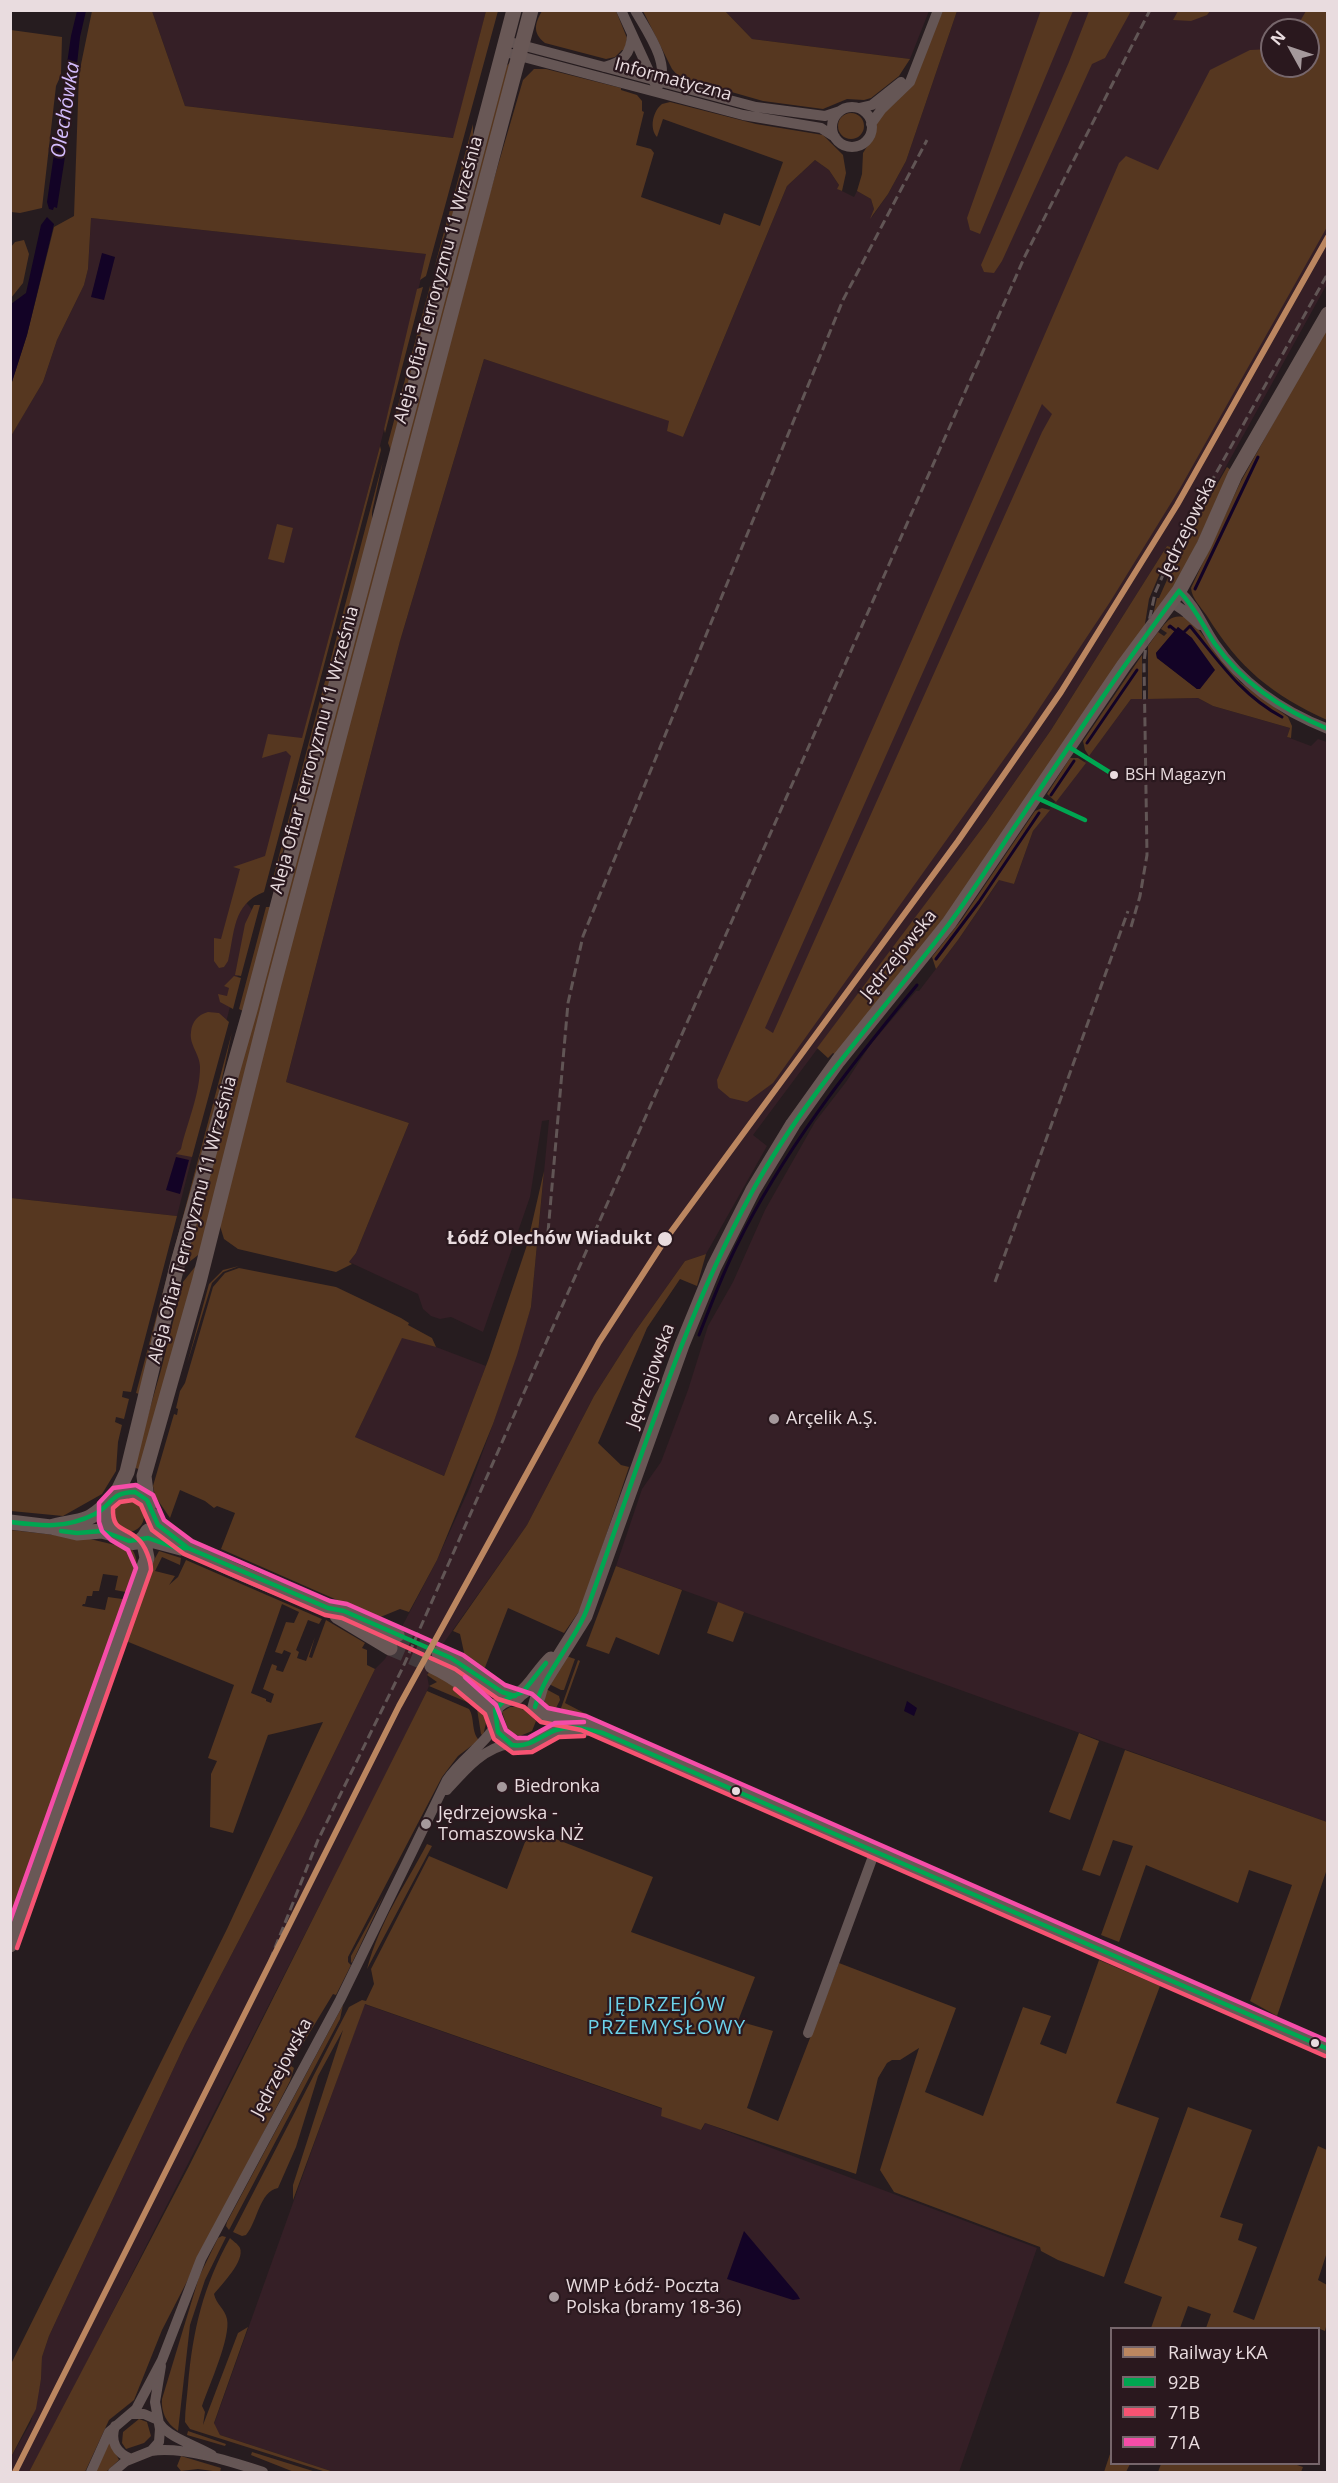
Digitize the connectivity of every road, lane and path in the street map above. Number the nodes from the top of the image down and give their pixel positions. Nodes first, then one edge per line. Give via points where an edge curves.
1 (514, 10) edge
2 (531, 10) edge
3 (621, 10) edge
4 (635, 10) edge
5 (938, 10) edge
6 (632, 34) junction
7 (505, 46) junction
8 (520, 50) junction
9 (916, 63) junction
10 (603, 67) junction
11 (657, 81) junction
12 (654, 92) junction
13 (859, 108) junction
14 (840, 111) junction
15 (871, 124) junction
16 (835, 136) junction
17 (1328, 314) edge
18 (1175, 597) junction
19 (1328, 729) edge
20 (111, 1500) junction
21 (147, 1500) junction
22 (152, 1515) junction
23 (10, 1522) edge
24 (51, 1527) junction
25 (113, 1534) junction
26 (136, 1540) junction
27 (168, 1544) junction
28 (188, 1548) junction
29 (145, 1563) junction
30 (393, 1642) tunnel mouth
31 (563, 1650) junction
32 (514, 1696) junction
33 (538, 1710) junction
34 (495, 1720) junction
35 (603, 1733) junction
36 (535, 1742) junction
37 (510, 1744) junction
38 (440, 1797) junction
39 (875, 1851) junction
40 (10, 1945) edge
41 (808, 2033) dead end
42 (1328, 2049) edge
43 (162, 2360) junction
44 (131, 2414) junction
45 (158, 2420) junction
46 (115, 2426) junction
47 (151, 2451) junction
48 (131, 2458) junction
49 (218, 2458) junction
50 (91, 2472) edge
51 (112, 2472) edge
52 (263, 2472) edge

1 - 7 street, Aleja Ofiar Terroryzmu 11 Września
2 - 8 street, Aleja Ofiar Terroryzmu 11 Września
3 - 6 street
4 - 11 street via 663,70
5 - 9 street
6 - 10 street via 626,57
6 - 11 street
7 - 8 street, Informatyczna
7 - 20 street, Aleja Ofiar Terroryzmu 11 Września via 250,1010 183,1243 127,1472
8 - 10 street, Informatyczna
8 - 12 street, Informatyczna
8 - 21 street, Aleja Ofiar Terroryzmu 11 Września via 199,1282 144,1476
9 - 13 street via 896,88 872,105
9 - 15 street via 910,82
10 - 11 street, Informatyczna
11 - 12 street
11 - 14 street, Informatyczna via 770,109 825,117
12 - 16 street, Informatyczna via 752,117 821,128
13 - 14 street
13 - 15 street
14 - 16 street via 833,121
15 - 16 street via 867,139 855,146 843,145
17 - 18 street, Jędrzejowska via 1235,476
18 - 19 street via 1194,606 1225,658 1252,686 1280,706
18 - 31 street, Jędrzejowska via 1124,665 949,924 838,1061 758,1181 706,1285 590,1602
20 - 21 street via 135,1492
20 - 24 street via 97,1514
20 - 25 street via 106,1522
21 - 22 street
22 - 26 street via 151,1526
22 - 28 street via 161,1529
23 - 24 street
24 - 25 street via 77,1533
25 - 26 street
26 - 27 street
26 - 29 street
27 - 28 street
27 - 29 street via 157,1546
28 - 30 street via 328,1608 340,1619
29 - 40 street
31 - 32 street, Jędrzejowska via 542,1666 523,1692
31 - 33 street, Jędrzejowska via 538,1693
32 - 33 street via 528,1700
32 - 34 street via 501,1702
32 - 34 street via 466,1666 435,1660 488,1706
33 - 35 street via 550,1717 577,1720
33 - 36 street via 540,1731
34 - 37 street via 500,1735
34 - 38 street, Jędrzejowska via 488,1736 453,1771
35 - 36 street via 578,1728 560,1730
35 - 39 street
36 - 37 street
37 - 38 street, Jędrzejowska via 485,1754
38 - 43 street, Jędrzejowska via 340,2000 201,2259
39 - 41 street
39 - 42 street
43 - 44 street, Jędrzejowska
43 - 45 street, Jędrzejowska via 155,2402
44 - 45 street
44 - 46 street, Jędrzejowska
45 - 47 street, Jędrzejowska via 159,2442
45 - 49 street via 166,2432
46 - 48 street via 116,2447
46 - 50 street, Jędrzejowska
47 - 48 street
47 - 49 street
48 - 51 street
49 - 52 street

